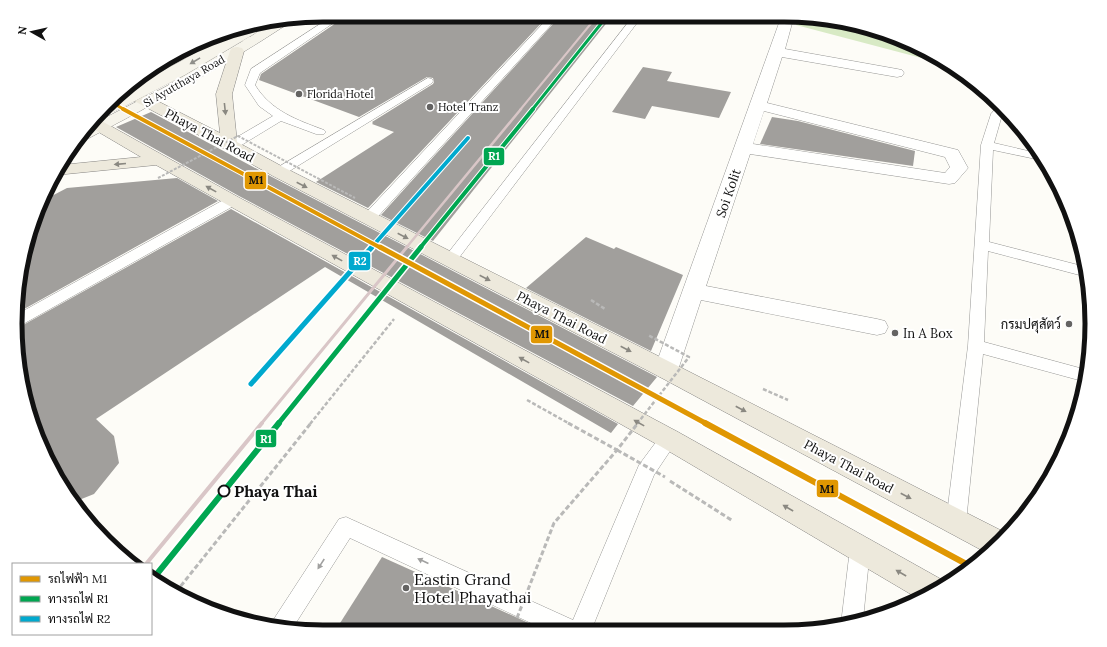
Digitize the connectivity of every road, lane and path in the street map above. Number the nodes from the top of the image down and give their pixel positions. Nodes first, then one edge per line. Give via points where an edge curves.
1 (330, 22) edge
2 (550, 22) edge
3 (635, 22) edge
4 (786, 22) edge
5 (258, 30) edge
6 (216, 42) edge
7 (237, 51) junction
8 (777, 52) junction
9 (897, 73) dead end
10 (428, 81) dead end
11 (130, 93) edge
12 (122, 100) edge
13 (149, 102) junction
14 (758, 105) junction
15 (999, 112) edge
16 (280, 117) junction
17 (97, 125) edge
18 (320, 132) dead end
19 (230, 145) junction
20 (987, 145) junction
21 (743, 148) junction
22 (1034, 156) edge
23 (158, 169) junction
24 (64, 170) edge
25 (279, 172) junction
26 (355, 198) dead end
27 (232, 201) junction
28 (368, 218) junction
29 (981, 244) junction
30 (450, 260) junction
31 (1080, 270) edge
32 (693, 291) junction
33 (22, 319) edge
34 (394, 319) dead end
35 (876, 327) dead end
36 (648, 336) dead end
37 (976, 346) junction
38 (666, 370) junction
39 (1080, 374) edge
40 (528, 400) dead end
41 (669, 439) junction
42 (616, 450) junction
43 (733, 520) dead end
44 (956, 522) junction
45 (992, 541) edge
46 (860, 550) junction
47 (179, 588) edge
48 (928, 588) edge
49 (853, 617) edge
50 (516, 618) dead end
51 (283, 622) edge
52 (559, 625) edge
53 (582, 625) edge

1 - 16 lane via 255,72 250,85 256,98
2 - 28 lane
3 - 30 lane
4 - 8 street, Soi Kolit
5 - 6 main road via 225,42
5 - 7 main road, Si Ayutthaya Road
5 -> 12 main road, Si Ayutthaya Road, bridge
7 - 13 main road, Si Ayutthaya Road
7 -> 19 main road via 224,94
8 - 9 street
8 - 14 street, Soi Kolit
10 - 25 lane
11 - 13 main road, Phaya Thai Road
13 - 17 main road, Si Ayutthaya Road
13 - 19 main road, Phaya Thai Road
14 - 21 street, Soi Kolit
14 - 21 street via 952,154 959,168 949,180
15 - 20 lane
16 - 18 lane
16 - 19 lane
17 - 23 main road
19 - 25 main road, Phaya Thai Road
20 - 22 lane
20 - 29 lane
21 - 32 street, Soi Kolit
23 -> 24 main road
23 - 26 path, bridge via 238,136
27 -> 23 main road
25 -> 28 main road, Phaya Thai Road
27 - 33 lane
41 -> 27 main road
28 -> 30 main road, Phaya Thai Road
29 - 31 lane
29 - 37 lane
30 -> 38 main road, Phaya Thai Road
32 - 35 street
32 - 38 street, Soi Kolit
34 - 47 path
36 - 42 path, bridge via 689,357
37 - 39 lane
37 - 44 lane
38 -> 44 main road, Phaya Thai Road
40 - 42 path
46 -> 41 main road
41 - 53 lane via 646,471
42 - 43 path, bridge
42 - 50 path, bridge via 554,523
44 - 45 main road, Phaya Thai Road
48 -> 46 main road
46 - 49 lane
52 -> 51 lane via 346,526

